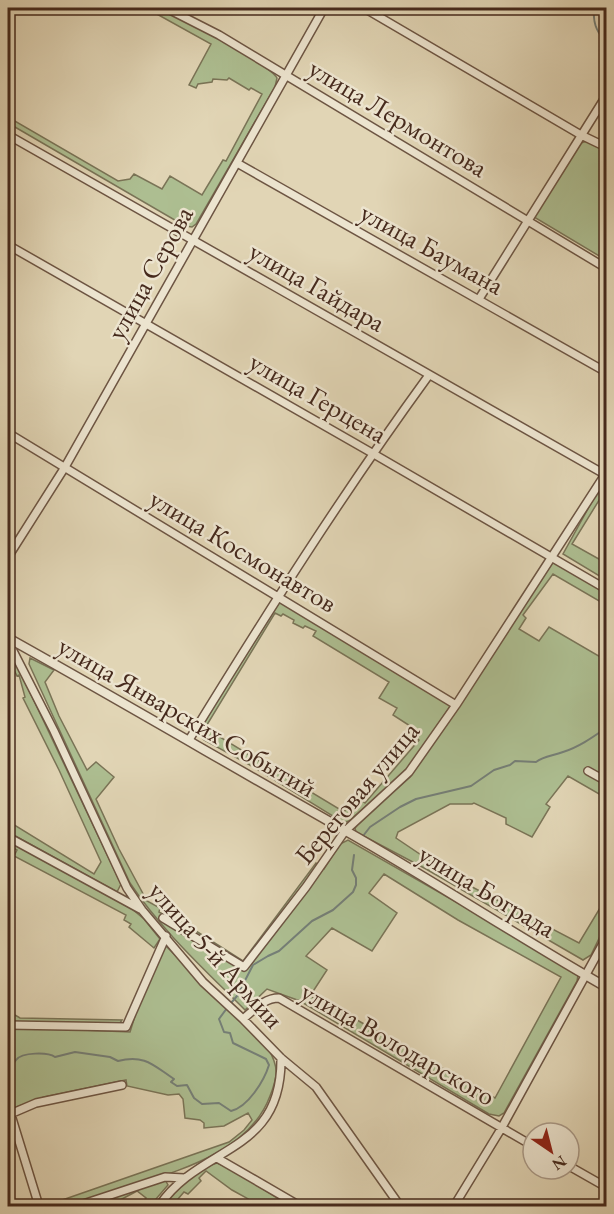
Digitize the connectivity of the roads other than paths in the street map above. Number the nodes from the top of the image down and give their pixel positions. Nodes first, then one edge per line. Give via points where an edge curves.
1 (166, 8) edge
2 (324, 8) edge
3 (364, 8) edge
4 (285, 75) junction
5 (606, 96) edge
6 (8, 135) edge
7 (581, 135) junction
8 (606, 147) edge
9 (237, 163) junction
10 (527, 221) junction
11 (193, 240) junction
12 (8, 245) edge
13 (606, 268) edge
14 (479, 299) junction
15 (146, 324) junction
16 (606, 372) edge
17 (429, 375) junction
18 (8, 433) edge
19 (372, 453) junction
20 (64, 466) junction
21 (606, 474) edge
22 (8, 557) edge
23 (553, 558) junction
24 (606, 589) edge
25 (277, 596) junction
26 (8, 639) edge
27 (456, 705) junction
28 (189, 740) junction
29 (588, 771) dead end
30 (606, 781) edge
31 (345, 831) junction
32 (8, 837) edge
33 (142, 910) junction
34 (163, 918) dead end
35 (166, 936) junction
36 (606, 938) edge
37 (586, 975) junction
38 (606, 987) edge
39 (243, 1019) junction
40 (8, 1024) edge
41 (281, 1058) junction
42 (122, 1085) dead end
43 (9, 1115) edge
44 (501, 1129) junction
45 (521, 1140) edge
46 (217, 1158) junction
47 (581, 1173) edge
48 (184, 1178) junction
49 (606, 1187) edge
50 (39, 1206) edge
51 (77, 1206) edge
52 (159, 1206) edge
53 (300, 1206) edge
54 (400, 1206) edge
55 (454, 1206) edge

1 - 4 street, улица Лермонтова
2 - 4 street, улица Серова
3 - 7 street
4 - 9 street, улица Серова
4 - 10 street, улица Лермонтова
5 - 7 street
6 - 11 street, улица Гайдара
7 - 8 street
7 - 10 street
9 - 11 street, улица Серова
9 - 14 street, улица Баумана
10 - 13 street, улица Лермонтова
10 - 14 street
11 - 15 street, улица Серова
11 - 17 street, улица Гайдара
12 - 15 street, улица Герцена
14 - 16 street, улица Баумана
15 - 19 street, улица Герцена
15 - 20 street, улица Серова
17 - 19 street
17 - 21 street, улица Гайдара
18 - 20 street, улица Космонавтов
19 - 23 street, улица Герцена
19 - 25 street
20 - 22 street, улица Серова
20 - 25 street, улица Космонавтов
21 - 23 street, Береговая улица
23 - 24 street, улица Герцена
23 - 27 street, Береговая улица
25 - 27 street, улица Космонавтов
25 - 28 street
26 - 28 street, улица Январских Событий
26 - 33 street, улица 5-й Армии via 127,888
27 - 31 street, Береговая улица via 409,772
28 - 31 street, улица Январских Событий
29 - 30 street
31 - 34 street, Береговая улица via 244,967
31 - 37 street, улица Бограда
32 - 33 street
33 - 35 street, улица 5-й Армии
35 - 39 street, улица 5-й Армии via 203,982
35 - 40 street via 126,1027
36 - 37 street
37 - 38 street, улица Бограда
37 - 44 street
39 - 41 street, улица 5-й Армии
39 - 44 street, улица Володарского via 265,1000 279,998
41 - 46 street via 277,1096 267,1116 244,1141
41 - 54 street, улица 5-й Армии via 316,1087
42 - 43 street via 36,1103
43 - 50 street
44 - 45 street, улица Володарского
44 - 55 street
46 - 48 street
46 - 53 street
47 - 49 street
48 - 51 street via 165,1177
48 - 52 street

